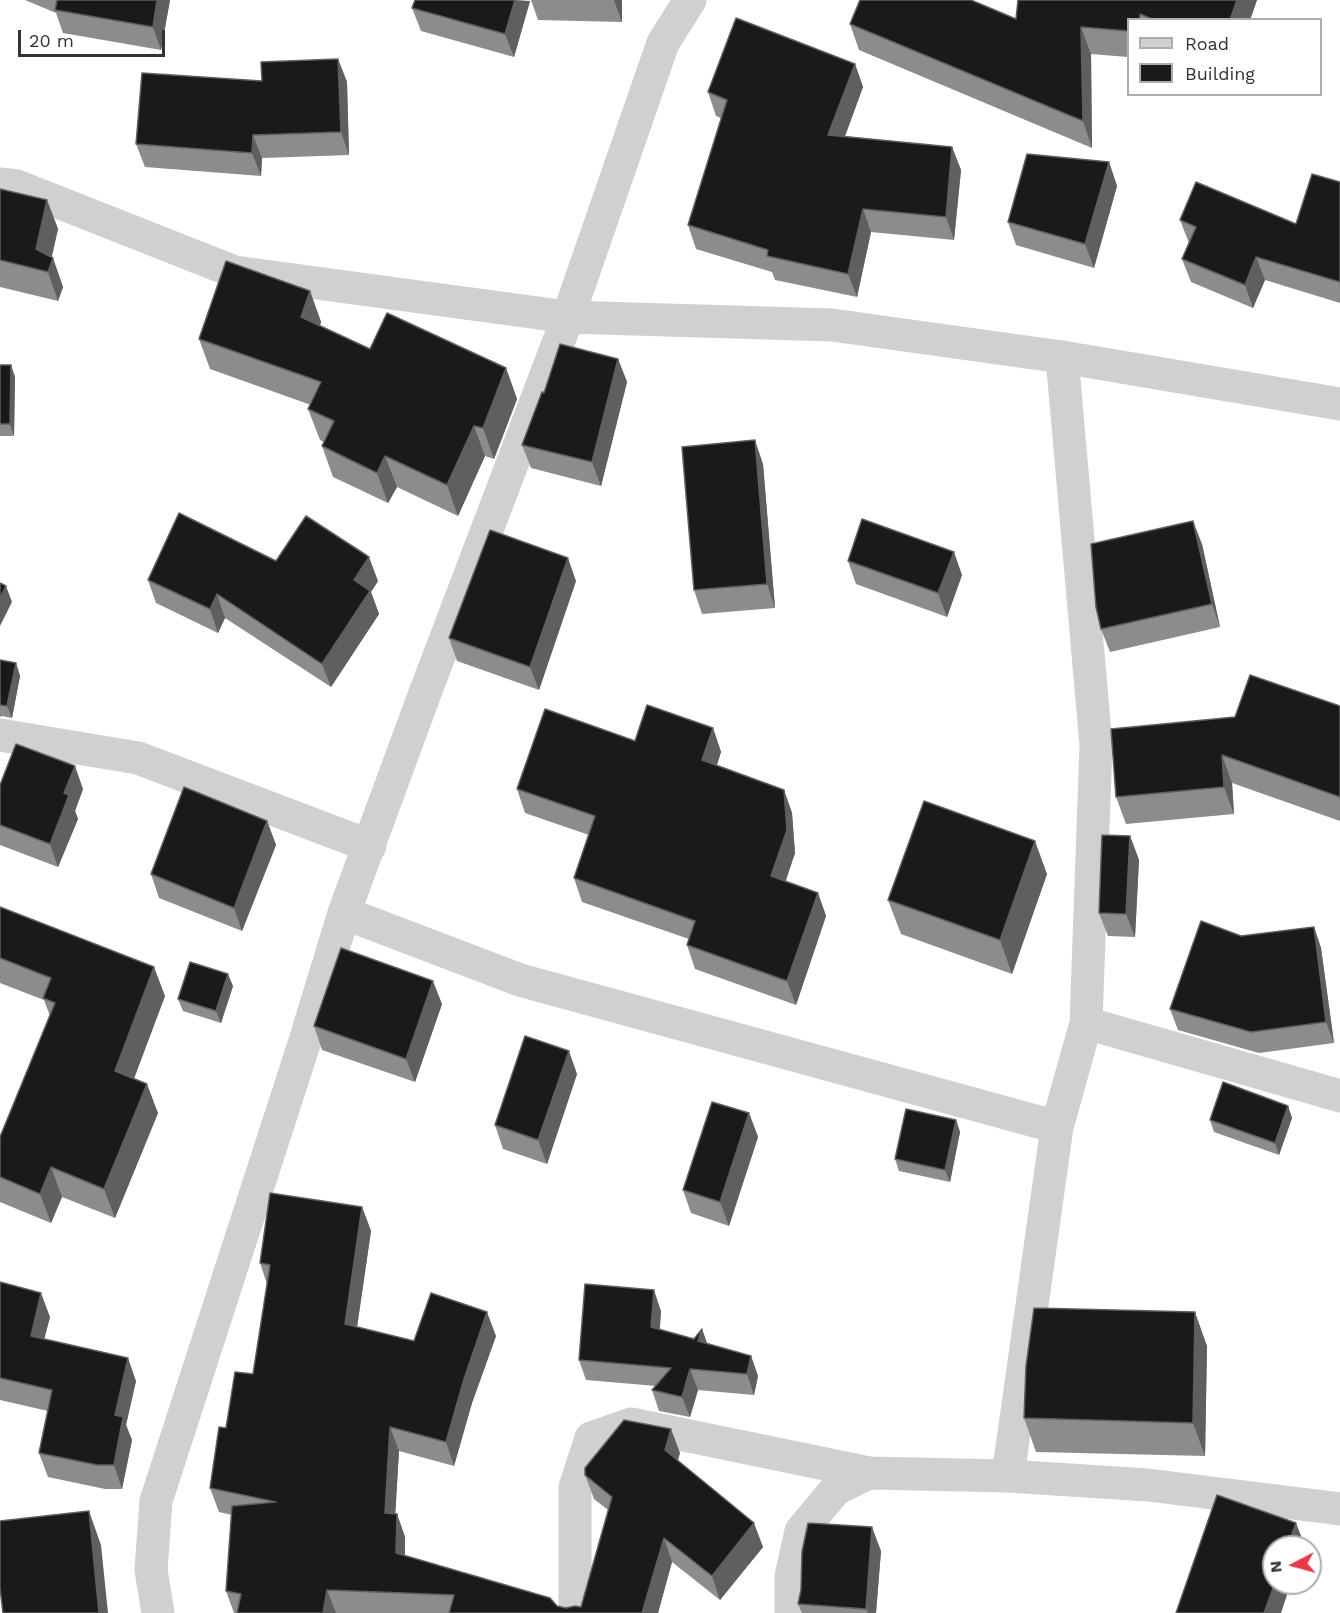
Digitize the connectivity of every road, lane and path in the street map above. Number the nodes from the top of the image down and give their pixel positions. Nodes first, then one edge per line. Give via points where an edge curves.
1 (690, 0) edge
2 (0, 184) edge
3 (568, 317) junction
4 (1062, 357) junction
5 (1340, 404) edge
6 (0, 735) edge
7 (370, 846) junction
8 (344, 913) junction
9 (1086, 1023) junction
10 (1340, 1096) edge
11 (1057, 1127) junction
12 (869, 1473) junction
13 (1008, 1476) junction
14 (1340, 1509) edge
15 (158, 1613) edge
16 (575, 1613) edge
17 (790, 1613) edge

1 - 3 street via 663,43
2 - 3 street via 17,186 235,272
3 - 4 street via 832,325
3 - 7 street
4 - 5 street
4 - 9 street via 1096,745
6 - 7 street via 138,758
7 - 8 street
8 - 11 street via 520,980
8 - 15 street via 156,1501 151,1570
9 - 10 street
9 - 11 street
11 - 13 street
12 - 13 street
12 - 16 street via 631,1424 591,1438 575,1487
12 - 17 street via 836,1489 801,1531 791,1576
13 - 14 street via 1148,1485

